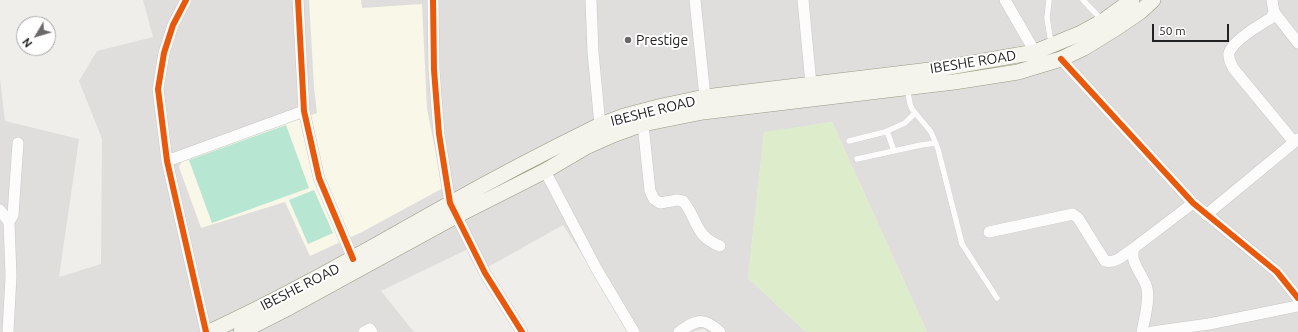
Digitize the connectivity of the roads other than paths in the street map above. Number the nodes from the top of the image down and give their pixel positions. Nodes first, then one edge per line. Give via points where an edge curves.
1 (186, 0) edge
2 (298, 0) edge
3 (433, 0) edge
4 (591, 0) edge
5 (695, 0) edge
6 (803, 0) edge
7 (1006, 0) edge
8 (1049, 0) edge
9 (1083, 0) edge
10 (1132, 0) edge
11 (1153, 0) edge
12 (1272, 0) edge
13 (1274, 12) junction
14 (1103, 21) junction
15 (1298, 44) edge
16 (1052, 46) junction
17 (1035, 52) junction
18 (1061, 59) junction
19 (811, 84) junction
20 (907, 87) junction
21 (705, 97) junction
22 (304, 111) junction
23 (915, 112) junction
24 (643, 124) junction
25 (600, 125) junction
26 (887, 130) junction
27 (849, 141) dead end
28 (1296, 141) edge
29 (18, 143) dead end
30 (936, 143) junction
31 (894, 151) junction
32 (857, 159) dead end
33 (167, 160) junction
34 (545, 171) junction
35 (1193, 203) junction
36 (454, 209) junction
37 (0, 210) edge
38 (1206, 215) junction
39 (9, 222) junction
40 (989, 232) dead end
41 (720, 246) dead end
42 (1134, 248) junction
43 (353, 259) junction
44 (997, 298) dead end
45 (1298, 298) edge
46 (1298, 306) edge
47 (248, 330) edge
48 (8, 332) edge
49 (208, 332) edge
50 (364, 332) edge
51 (372, 332) edge
52 (522, 332) edge
53 (634, 332) edge
54 (679, 332) edge
55 (720, 332) edge
56 (1142, 332) edge
57 (1152, 332) edge

1 - 33 street via 173,25 164,53 158,89
2 - 22 street
3 - 36 street via 434,70 439,134
4 - 25 street
5 - 21 street
6 - 19 street
7 - 17 street
8 - 16 lane via 1048,18
9 - 14 lane
10 - 14 main road, IBESHE ROAD
11 - 18 main road, IBESHE ROAD via 1118,27
12 - 13 street
13 - 15 street
13 - 28 street via 1271,18 1238,41 1230,52 1229,59 1233,68
14 - 16 main road, IBESHE ROAD
16 - 17 main road, IBESHE ROAD
17 - 19 main road, IBESHE ROAD via 938,69
18 - 20 main road, IBESHE ROAD via 1018,72
18 - 35 street
19 - 21 main road, IBESHE ROAD
20 - 23 lane via 910,104
20 - 24 main road, IBESHE ROAD via 703,112
21 - 25 main road, IBESHE ROAD via 632,114
22 - 33 street
22 - 43 street via 320,178
23 - 26 lane via 905,123
23 - 30 lane via 931,132
24 - 34 main road, IBESHE ROAD via 613,134
24 - 41 street via 650,191 654,199 660,203 683,201 702,234 711,243
25 - 36 main road, IBESHE ROAD
26 - 27 lane
26 - 31 lane
28 - 38 street
29 - 39 street via 13,215
30 - 31 lane
30 - 44 lane via 962,244
31 - 32 lane
33 - 49 street
34 - 36 main road, IBESHE ROAD
34 - 53 street via 596,268
35 - 38 street
35 - 42 street
36 - 43 main road, IBESHE ROAD
36 - 47 main road, IBESHE ROAD via 344,278
36 - 52 street via 485,273
37 - 39 street
38 - 45 street via 1277,272
39 - 48 street via 11,276
40 - 42 street via 1073,214 1105,261 1114,261
42 - 56 street via 1134,261 1147,287 1148,299
43 - 49 main road, IBESHE ROAD
46 - 57 street via 1209,324
50 - 51 street via 370,329
54 - 55 street via 702,321 711,324

